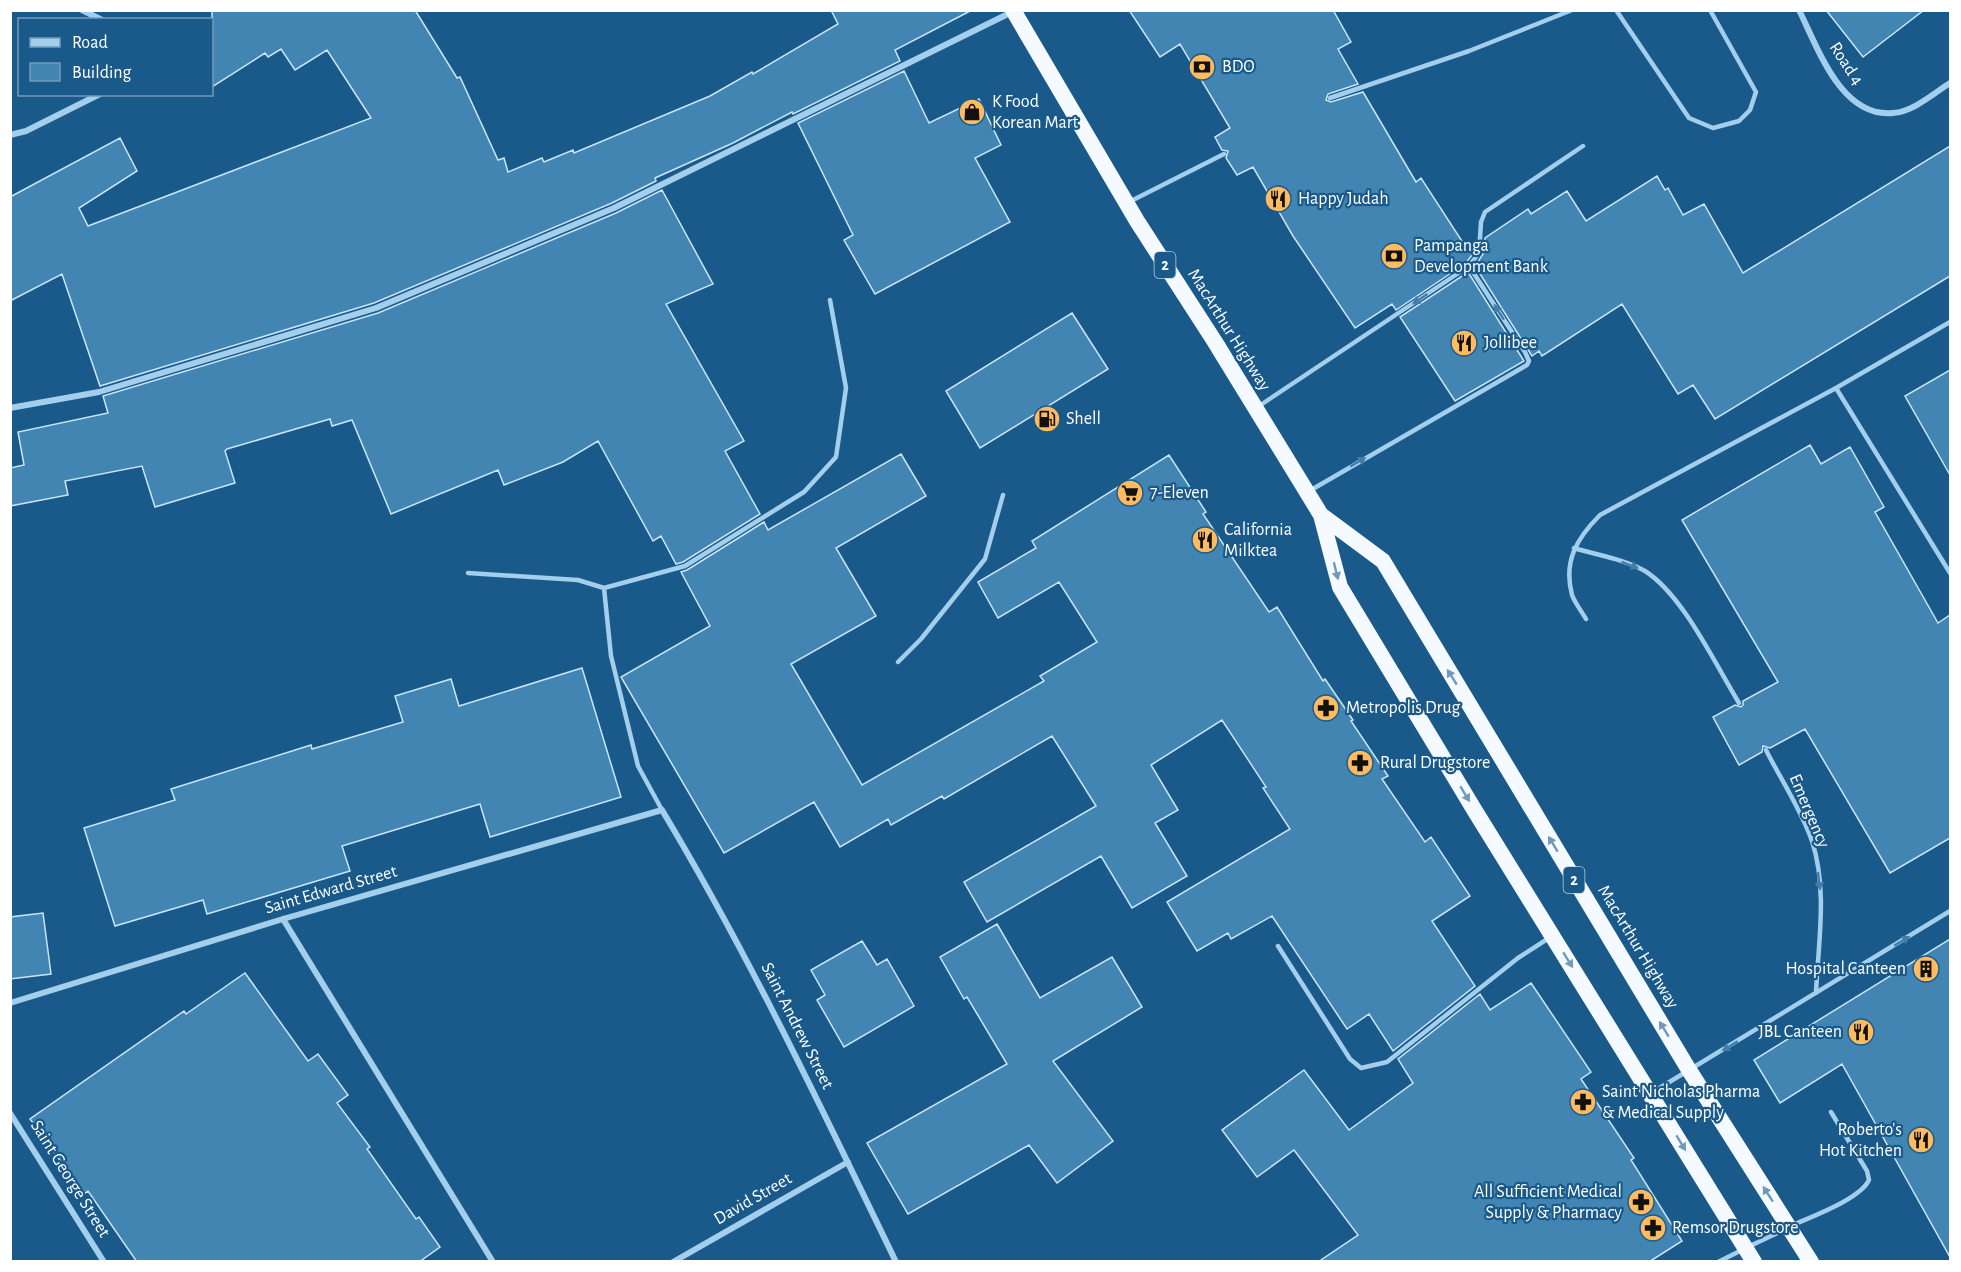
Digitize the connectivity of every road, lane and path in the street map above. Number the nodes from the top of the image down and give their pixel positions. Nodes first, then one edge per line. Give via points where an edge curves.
1 (82, 10) edge
2 (1572, 10) edge
3 (1616, 10) edge
4 (1710, 10) edge
5 (1799, 10) edge
6 (1014, 11) edge
7 (98, 18) edge
8 (1950, 83) edge
9 (96, 96) edge
10 (1330, 98) dead end
11 (10, 135) edge
12 (1583, 146) dead end
13 (1224, 154) dead end
14 (1126, 203) junction
15 (1469, 266) junction
16 (830, 300) dead end
17 (1950, 322) edge
18 (1836, 388) junction
19 (10, 408) edge
20 (1256, 409) junction
21 (1307, 492) junction
22 (1003, 495) dead end
23 (1321, 515) junction
24 (1574, 549) junction
25 (468, 573) dead end
26 (1950, 573) edge
27 (604, 588) junction
28 (1586, 619) dead end
29 (898, 662) dead end
30 (1739, 703) dead end
31 (1766, 750) dead end
32 (662, 810) junction
33 (1950, 911) edge
34 (283, 919) junction
35 (1553, 936) junction
36 (1278, 946) dead end
37 (1816, 993) junction
38 (10, 1003) edge
39 (1689, 1070) junction
40 (1651, 1094) junction
41 (1831, 1112) dead end
42 (10, 1113) edge
43 (848, 1162) junction
44 (1789, 1227) junction
45 (1750, 1255) edge
46 (104, 1262) edge
47 (493, 1262) edge
48 (673, 1262) edge
49 (896, 1262) edge
50 (1718, 1262) edge
51 (1811, 1262) edge

1 - 7 street
2 - 10 lane via 1469,51
3 - 4 lane via 1689,118 1713,128 1739,121 1750,110 1756,92
5 - 8 street, Road 4 via 1836,82 1861,106 1894,114
6 - 14 highway, MacArthur Highway / 2
6 - 19 street via 614,208 376,308 99,392
9 - 11 street
12 - 15 lane via 1485,212 1480,222 1479,253
13 - 14 lane
14 - 20 highway, MacArthur Highway / 2
15 -> 20 lane
21 -> 15 lane via 1527,365 1525,352
16 - 27 lane via 846,388 836,457 804,492 685,566
17 - 18 lane
18 - 24 lane via 1600,515 1582,533
18 - 26 lane
20 - 21 highway, MacArthur Highway / 2
21 - 23 highway, MacArthur Highway / 2
22 - 29 lane via 985,559
23 -> 35 highway, MacArthur Highway / 2 via 1340,586
39 -> 23 highway, MacArthur Highway / 2 via 1383,561
24 - 28 lane via 1570,571 1572,596
24 -> 30 lane via 1644,570 1666,588
25 - 27 lane via 578,580
27 - 32 lane via 611,656 638,766
31 -> 37 lane, Emergency via 1812,842 1821,901
32 - 34 street, Saint Edward Street
32 - 43 street, Saint Andrew Street via 759,983
37 -> 33 lane
34 - 38 street, Saint Edward Street
34 - 47 street
35 - 36 lane via 1518,958 1387,1062 1361,1068 1350,1059
35 -> 40 highway, MacArthur Highway / 2
37 -> 39 lane
39 - 40 lane
44 -> 39 highway, MacArthur Highway / 2
40 -> 45 highway, MacArthur Highway / 2
41 - 44 lane via 1869,1180 1862,1190
42 - 46 street, Saint George Street
43 - 48 street, David Street
43 - 49 street, Saint Andrew Street
44 - 45 lane
44 - 51 highway, MacArthur Highway / 2
45 - 50 lane

